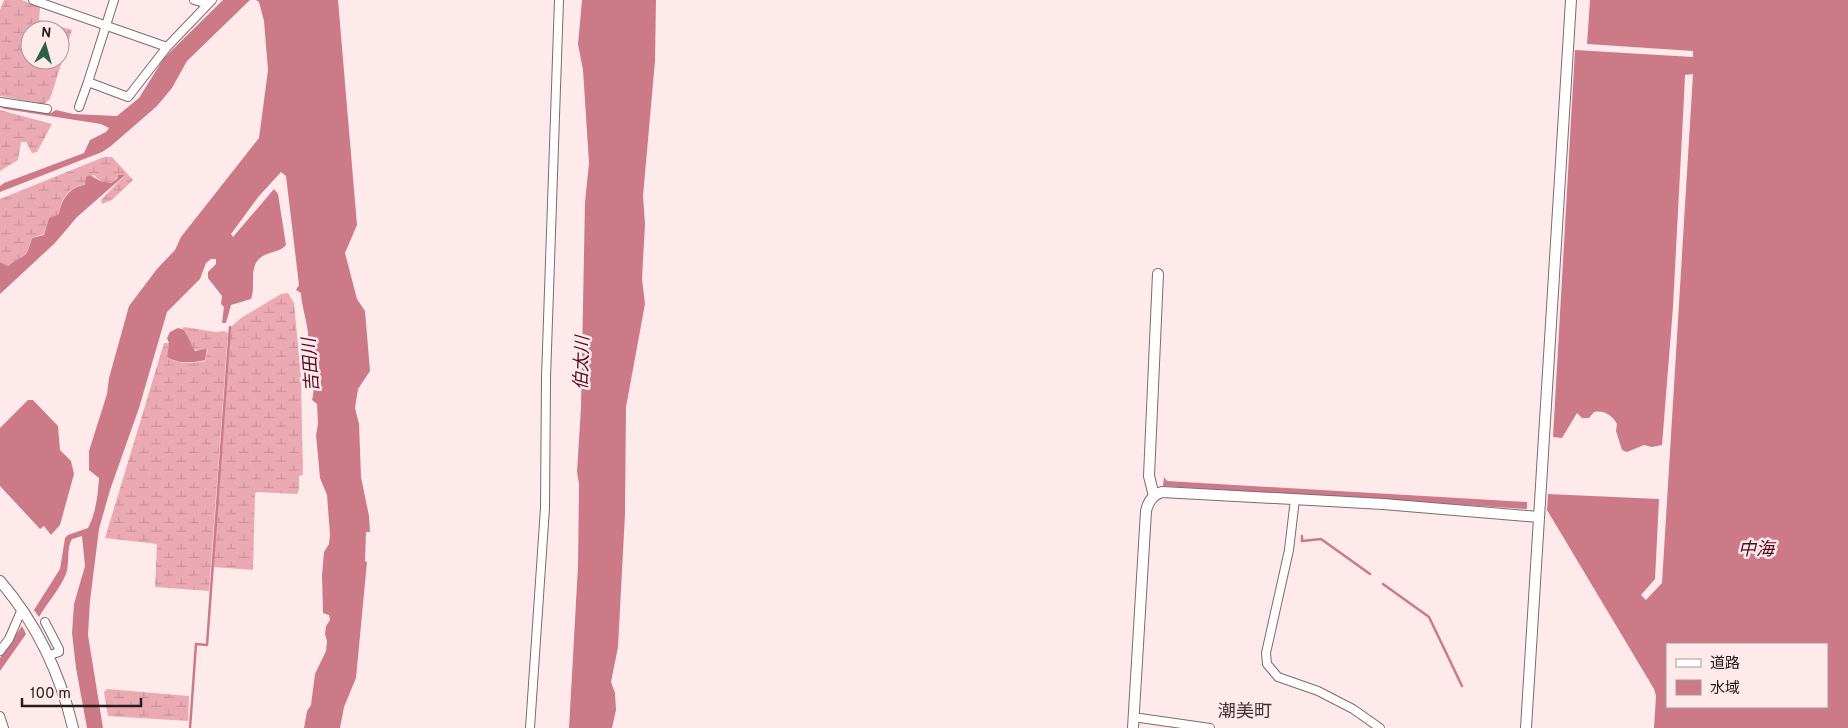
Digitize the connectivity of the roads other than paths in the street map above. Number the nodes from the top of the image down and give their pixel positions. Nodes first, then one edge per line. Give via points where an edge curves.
1 (33, 0) edge
2 (114, 0) edge
3 (194, 0) edge
4 (559, 0) edge
5 (1571, 0) edge
6 (210, 2) edge
7 (107, 25) junction
8 (167, 47) junction
9 (88, 82) junction
10 (0, 102) edge
11 (79, 107) dead end
12 (48, 109) dead end
13 (1158, 274) dead end
14 (1154, 496) junction
15 (1295, 499) junction
16 (1539, 517) junction
17 (0, 581) edge
18 (24, 612) junction
19 (45, 622) dead end
20 (0, 651) edge
21 (50, 655) junction
22 (0, 716) edge
23 (1133, 723) edge
24 (4, 728) edge
25 (73, 728) edge
26 (530, 728) edge
27 (1210, 728) edge
28 (1380, 728) edge
29 (1526, 728) edge

1 - 7 street
2 - 7 street
3 - 6 street
4 - 26 street via 546,378 545,508
5 - 16 street
6 - 8 street
7 - 8 street
7 - 9 street
8 - 9 street via 130,96
9 - 11 street
10 - 12 street
13 - 14 street via 1149,476
14 - 15 street via 1162,492
14 - 23 street via 1146,512
15 - 16 street
15 - 28 street via 1289,550 1266,653 1267,664 1278,677 1318,691
16 - 29 street
17 - 18 street
18 - 20 street
18 - 21 street
19 - 21 street via 59,649
21 - 25 street
22 - 24 street
23 - 27 street

